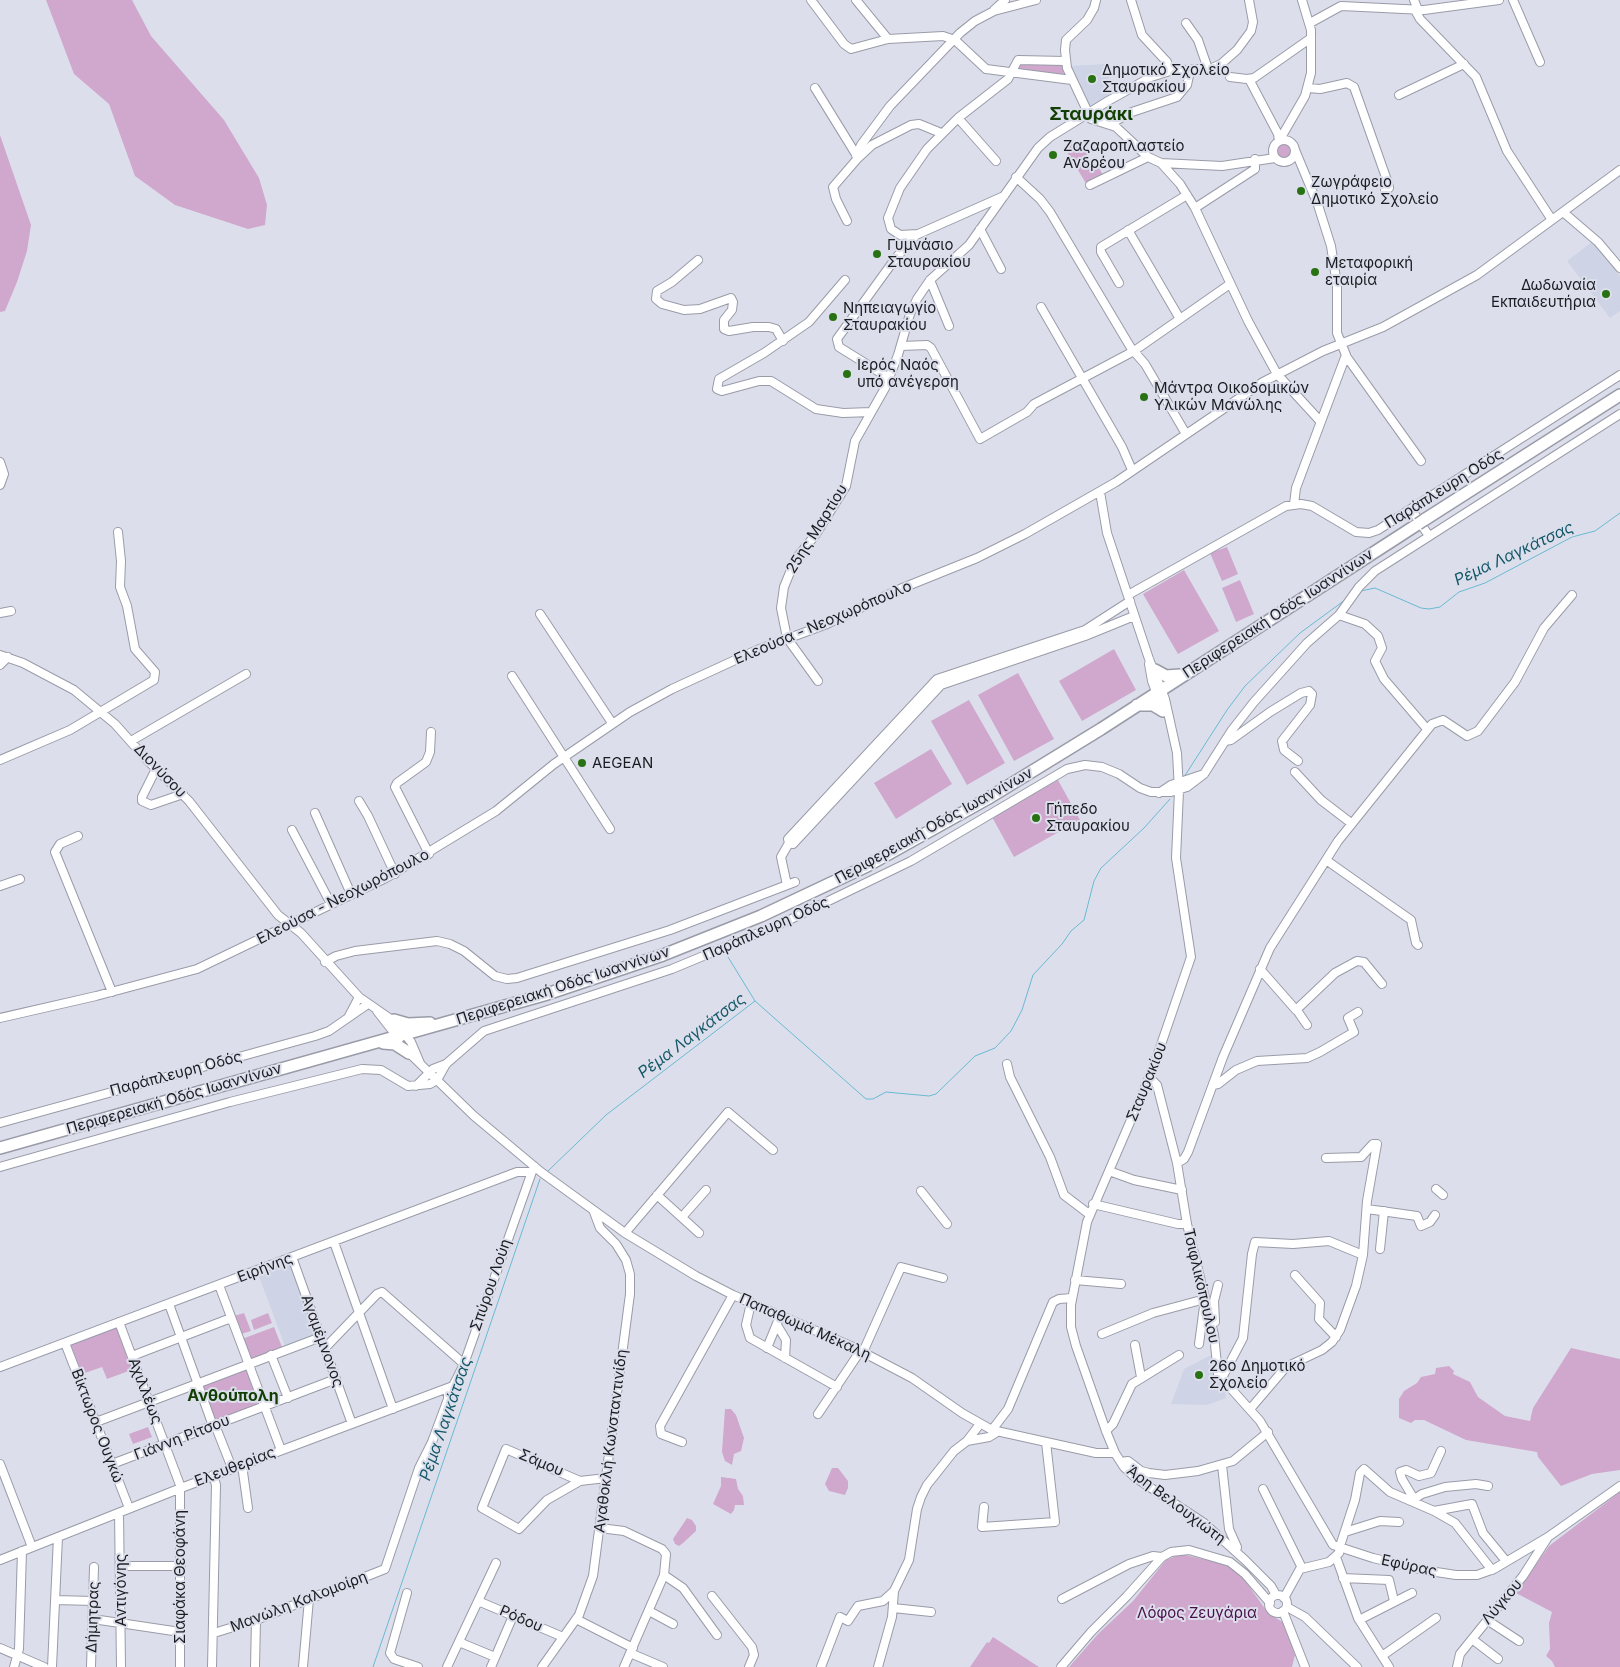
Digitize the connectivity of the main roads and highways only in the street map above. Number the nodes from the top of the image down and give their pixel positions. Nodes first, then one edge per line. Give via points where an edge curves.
1 (1620, 395) edge
2 (1155, 670) road end
3 (1182, 675) junction
4 (1137, 705) junction
5 (1163, 711) road end
6 (394, 1020) road end
7 (447, 1023) junction
8 (374, 1044) junction
9 (409, 1054) road end
10 (0, 1148) edge

1 - 3 highway, Περιφερειακή Οδός Ιωαννίνων
2 - 3 highway via 1166,676
3 - 4 highway, Περιφερειακή Οδός Ιωαννίνων
4 - 5 highway via 1153,706
4 - 7 highway, Περιφερειακή Οδός Ιωαννίνων via 946,822 876,862 800,898 743,924 619,971
6 - 7 highway via 408,1024
7 - 8 highway, Περιφερειακή Οδός Ιωαννίνων
8 - 9 highway via 394,1044
8 - 10 highway, Περιφερειακή Οδός Ιωαννίνων

